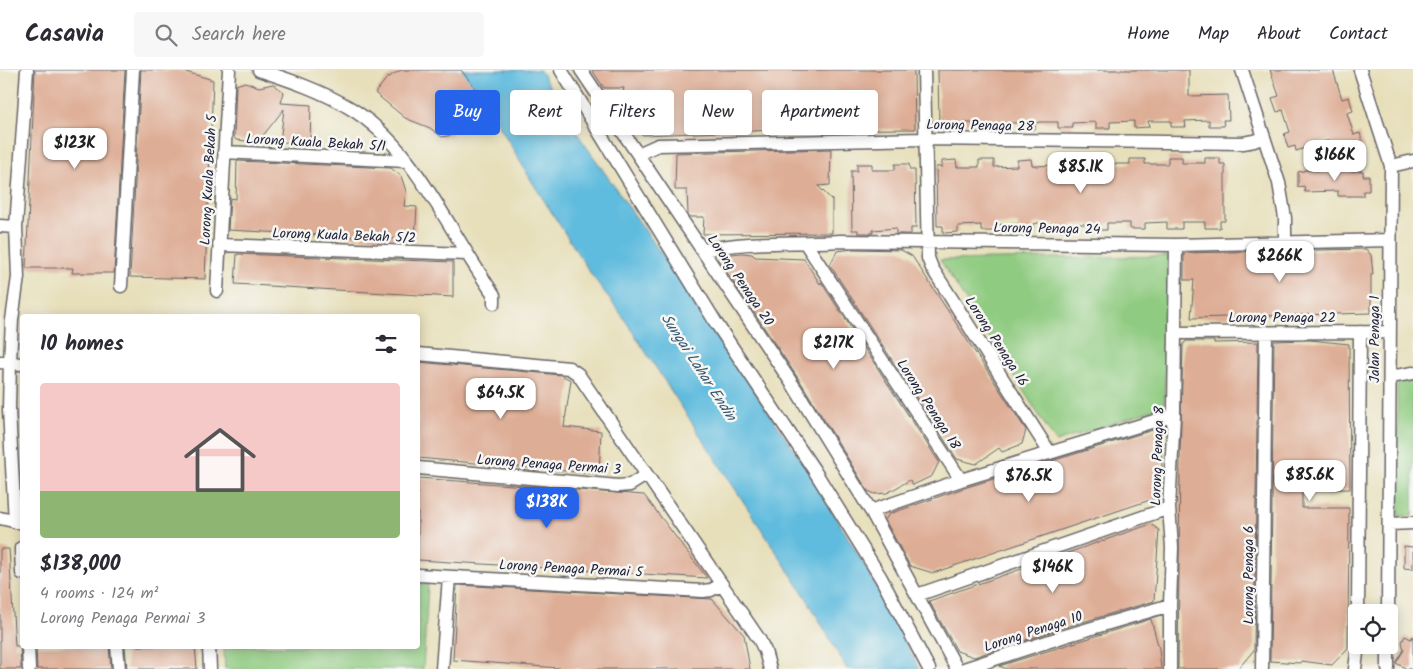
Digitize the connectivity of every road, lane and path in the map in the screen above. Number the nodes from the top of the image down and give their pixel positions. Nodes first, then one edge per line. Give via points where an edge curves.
1 (27, 70) edge
2 (133, 70) edge
3 (228, 70) edge
4 (259, 70) edge
5 (562, 70) edge
6 (581, 70) edge
7 (924, 70) edge
8 (1242, 70) edge
9 (1365, 71) edge
10 (1264, 137) junction
11 (924, 139) junction
12 (224, 152) junction
13 (638, 154) junction
14 (407, 161) junction
15 (1413, 161) edge
16 (1391, 166) junction
17 (0, 226) edge
18 (16, 227) junction
19 (1390, 240) junction
20 (927, 242) junction
21 (1285, 242) junction
22 (806, 244) junction
23 (219, 245) junction
24 (1176, 245) junction
25 (704, 250) junction
26 (467, 254) junction
27 (121, 286) dead end
28 (217, 291) dead end
29 (494, 303) dead end
30 (1266, 332) junction
31 (1360, 332) junction
32 (1389, 332) junction
33 (1175, 333) junction
34 (420, 354) edge
35 (11, 363) edge
36 (1413, 373) edge
37 (1390, 377) junction
38 (1174, 415) junction
39 (1050, 453) junction
40 (420, 468) edge
41 (646, 476) junction
42 (961, 480) junction
43 (1169, 508) junction
44 (871, 512) junction
45 (0, 518) edge
46 (19, 523) edge
47 (1413, 523) edge
48 (1389, 524) junction
49 (420, 575) edge
50 (448, 577) junction
51 (722, 585) junction
52 (917, 596) junction
53 (1358, 604) edge
54 (1388, 604) edge
55 (1170, 605) junction
56 (28, 649) edge
57 (117, 649) edge
58 (209, 649) edge
59 (1388, 654) edge
60 (29, 669) edge
61 (118, 669) edge
62 (210, 669) edge
63 (442, 669) edge
64 (770, 669) edge
65 (929, 669) edge
66 (957, 669) edge
67 (964, 669) edge
68 (1170, 669) edge
69 (1262, 669) edge
70 (1388, 669) edge

1 - 18 street
2 - 27 street
3 - 12 street, Lorong Kuala Bekah 5
4 - 14 street via 303,85 352,109 380,131
5 - 65 street via 716,323 881,578
6 - 13 street, Lorong Penaga 20
7 - 11 street, Lorong Penaga 16
8 - 10 street
9 - 16 street, Jalan Penaga 1
10 - 11 street, Lorong Penaga 28 via 1243,143
10 - 21 street via 1279,183
11 - 13 street, Lorong Penaga 28 via 658,145
11 - 20 street, Lorong Penaga 16
12 - 14 street, Lorong Kuala Bekah 5/1
12 - 23 street, Lorong Kuala Bekah 5
13 - 25 street, Lorong Penaga 20
14 - 26 street
15 - 16 street
16 - 19 street, Jalan Penaga 1
17 - 18 street
18 - 35 street via 18,277
19 - 21 street, Lorong Penaga 24
19 - 32 street, Jalan Penaga 1
20 - 22 street, Lorong Penaga 24
20 - 24 street, Lorong Penaga 24
20 - 39 street, Lorong Penaga 16 via 932,268
21 - 24 street, Lorong Penaga 24
22 - 25 street, Lorong Penaga 24 via 752,244
22 - 42 street, Lorong Penaga 18
23 - 26 street, Lorong Kuala Bekah 5/2
23 - 28 street, Lorong Kuala Bekah 5
24 - 33 street, Lorong Penaga 8
25 - 44 street, Lorong Penaga 20 via 795,388
26 - 29 street via 494,295
30 - 31 street, Lorong Penaga 22
30 - 33 street, Lorong Penaga 22
30 - 69 street, Lorong Penaga 6
31 - 32 street, Lorong Penaga 22
31 - 53 street, Jalan Penaga 1
32 - 37 street, Jalan Penaga 1
33 - 38 street, Lorong Penaga 8
34 - 41 street via 569,368 578,374
35 - 46 street via 9,410
36 - 37 street
37 - 48 street, Jalan Penaga 1
38 - 39 street
38 - 43 street, Lorong Penaga 8
39 - 42 street
40 - 41 street, Lorong Penaga Permai 3 via 618,486
41 - 51 street
42 - 44 street
43 - 52 street
43 - 55 street, Lorong Penaga 8 via 1172,547
44 - 52 street, Lorong Penaga 20
45 - 46 street
47 - 48 street
48 - 54 street, Jalan Penaga 1
49 - 50 street, Lorong Penaga Permai 5
50 - 51 street, Lorong Penaga Permai 5 via 703,591
50 - 63 street
51 - 64 street via 759,639
52 - 66 street, Lorong Penaga 20
55 - 67 street, Lorong Penaga 10
55 - 68 street, Lorong Penaga 8
56 - 60 street
57 - 61 street
58 - 62 street
59 - 70 street

